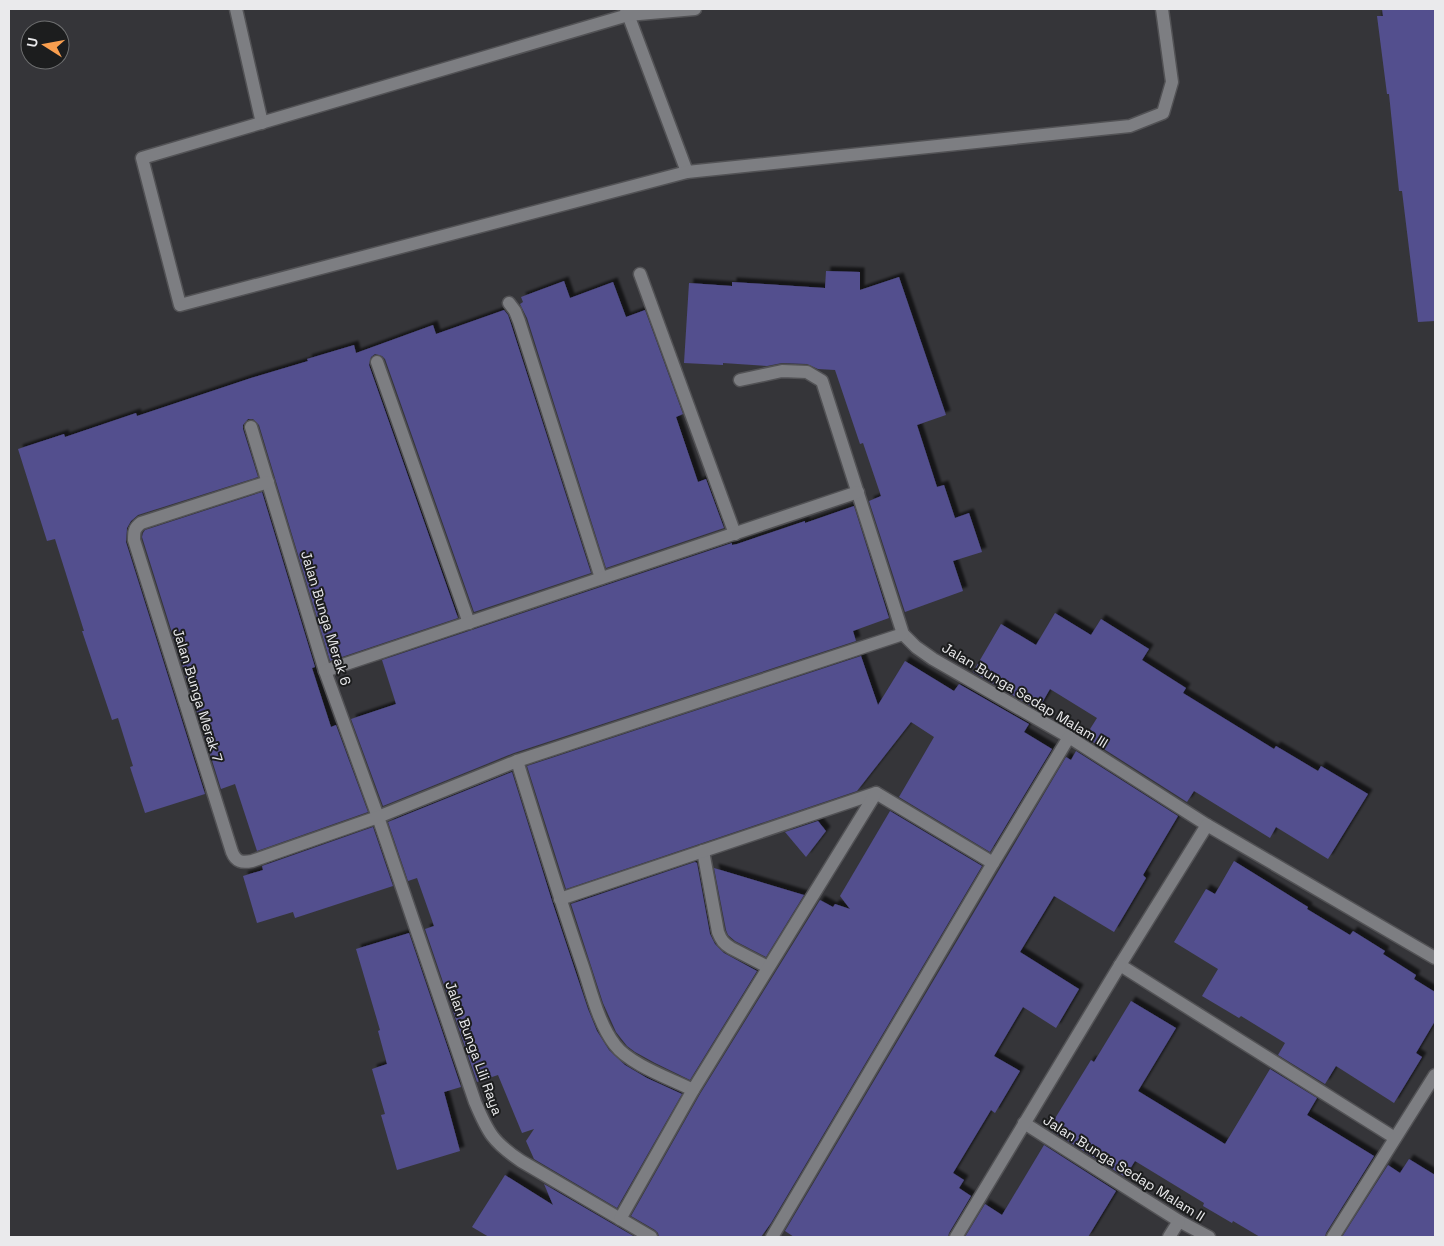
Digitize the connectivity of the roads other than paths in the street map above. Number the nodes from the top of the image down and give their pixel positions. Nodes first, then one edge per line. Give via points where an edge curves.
1 (236, 9) edge
2 (695, 9) edge
3 (1162, 9) edge
4 (627, 12) edge
5 (262, 123) junction
6 (687, 172) junction
7 (640, 274) dead end
8 (509, 303) dead end
9 (377, 362) dead end
10 (740, 380) dead end
11 (251, 427) dead end
12 (268, 482) junction
13 (858, 492) junction
14 (735, 534) junction
15 (601, 578) junction
16 (469, 623) junction
17 (903, 634) junction
18 (325, 671) junction
19 (1069, 737) junction
20 (517, 762) junction
21 (876, 793) junction
22 (378, 817) junction
23 (1207, 825) junction
24 (703, 851) junction
25 (993, 863) junction
26 (560, 899) junction
27 (1435, 958) edge
28 (1120, 965) junction
29 (768, 967) junction
30 (1435, 1075) edge
31 (693, 1090) junction
32 (1024, 1124) junction
33 (1395, 1138) junction
34 (620, 1219) junction
35 (1179, 1221) junction
36 (651, 1237) edge
37 (772, 1237) edge
38 (956, 1237) edge
39 (1169, 1237) edge
40 (1208, 1237) edge
41 (1333, 1237) edge

1 - 5 street
2 - 4 street
3 - 6 street via 1172,82 1163,114 1130,126
4 - 5 street
4 - 6 street
5 - 6 street via 142,158 180,305
7 - 14 street
8 - 15 street via 519,321
9 - 16 street
10 - 13 street via 782,371 807,372 822,381
11 - 12 street, Jalan Bunga Merak 6
12 - 18 street, Jalan Bunga Merak 6
12 - 22 street, Jalan Bunga Merak 7 via 141,523 134,534 232,852 239,862 252,862
13 - 14 street
13 - 17 street
14 - 15 street
15 - 16 street
16 - 18 street
17 - 19 street, Jalan Bunga Sedap Malam III via 934,659
17 - 20 street
18 - 22 street, Jalan Bunga Merak 6
19 - 23 street, Jalan Bunga Sedap Malam III
19 - 25 street
20 - 22 street
20 - 26 street
21 - 24 street
21 - 25 street
21 - 29 street
22 - 34 street, Jalan Bunga Lili Raya via 475,1102 492,1137 521,1161
23 - 27 street, Jalan Bunga Sedap Malam III
23 - 28 street
24 - 26 street
24 - 29 street via 720,939 730,948
25 - 37 street
26 - 31 street via 604,1026 615,1046 637,1063
28 - 32 street
28 - 33 street
29 - 31 street
30 - 33 street
31 - 34 street
32 - 35 street, Jalan Bunga Sedap Malam II
32 - 38 street
33 - 41 street
34 - 36 street, Jalan Bunga Lili Raya
35 - 39 street
35 - 40 street, Jalan Bunga Sedap Malam II

